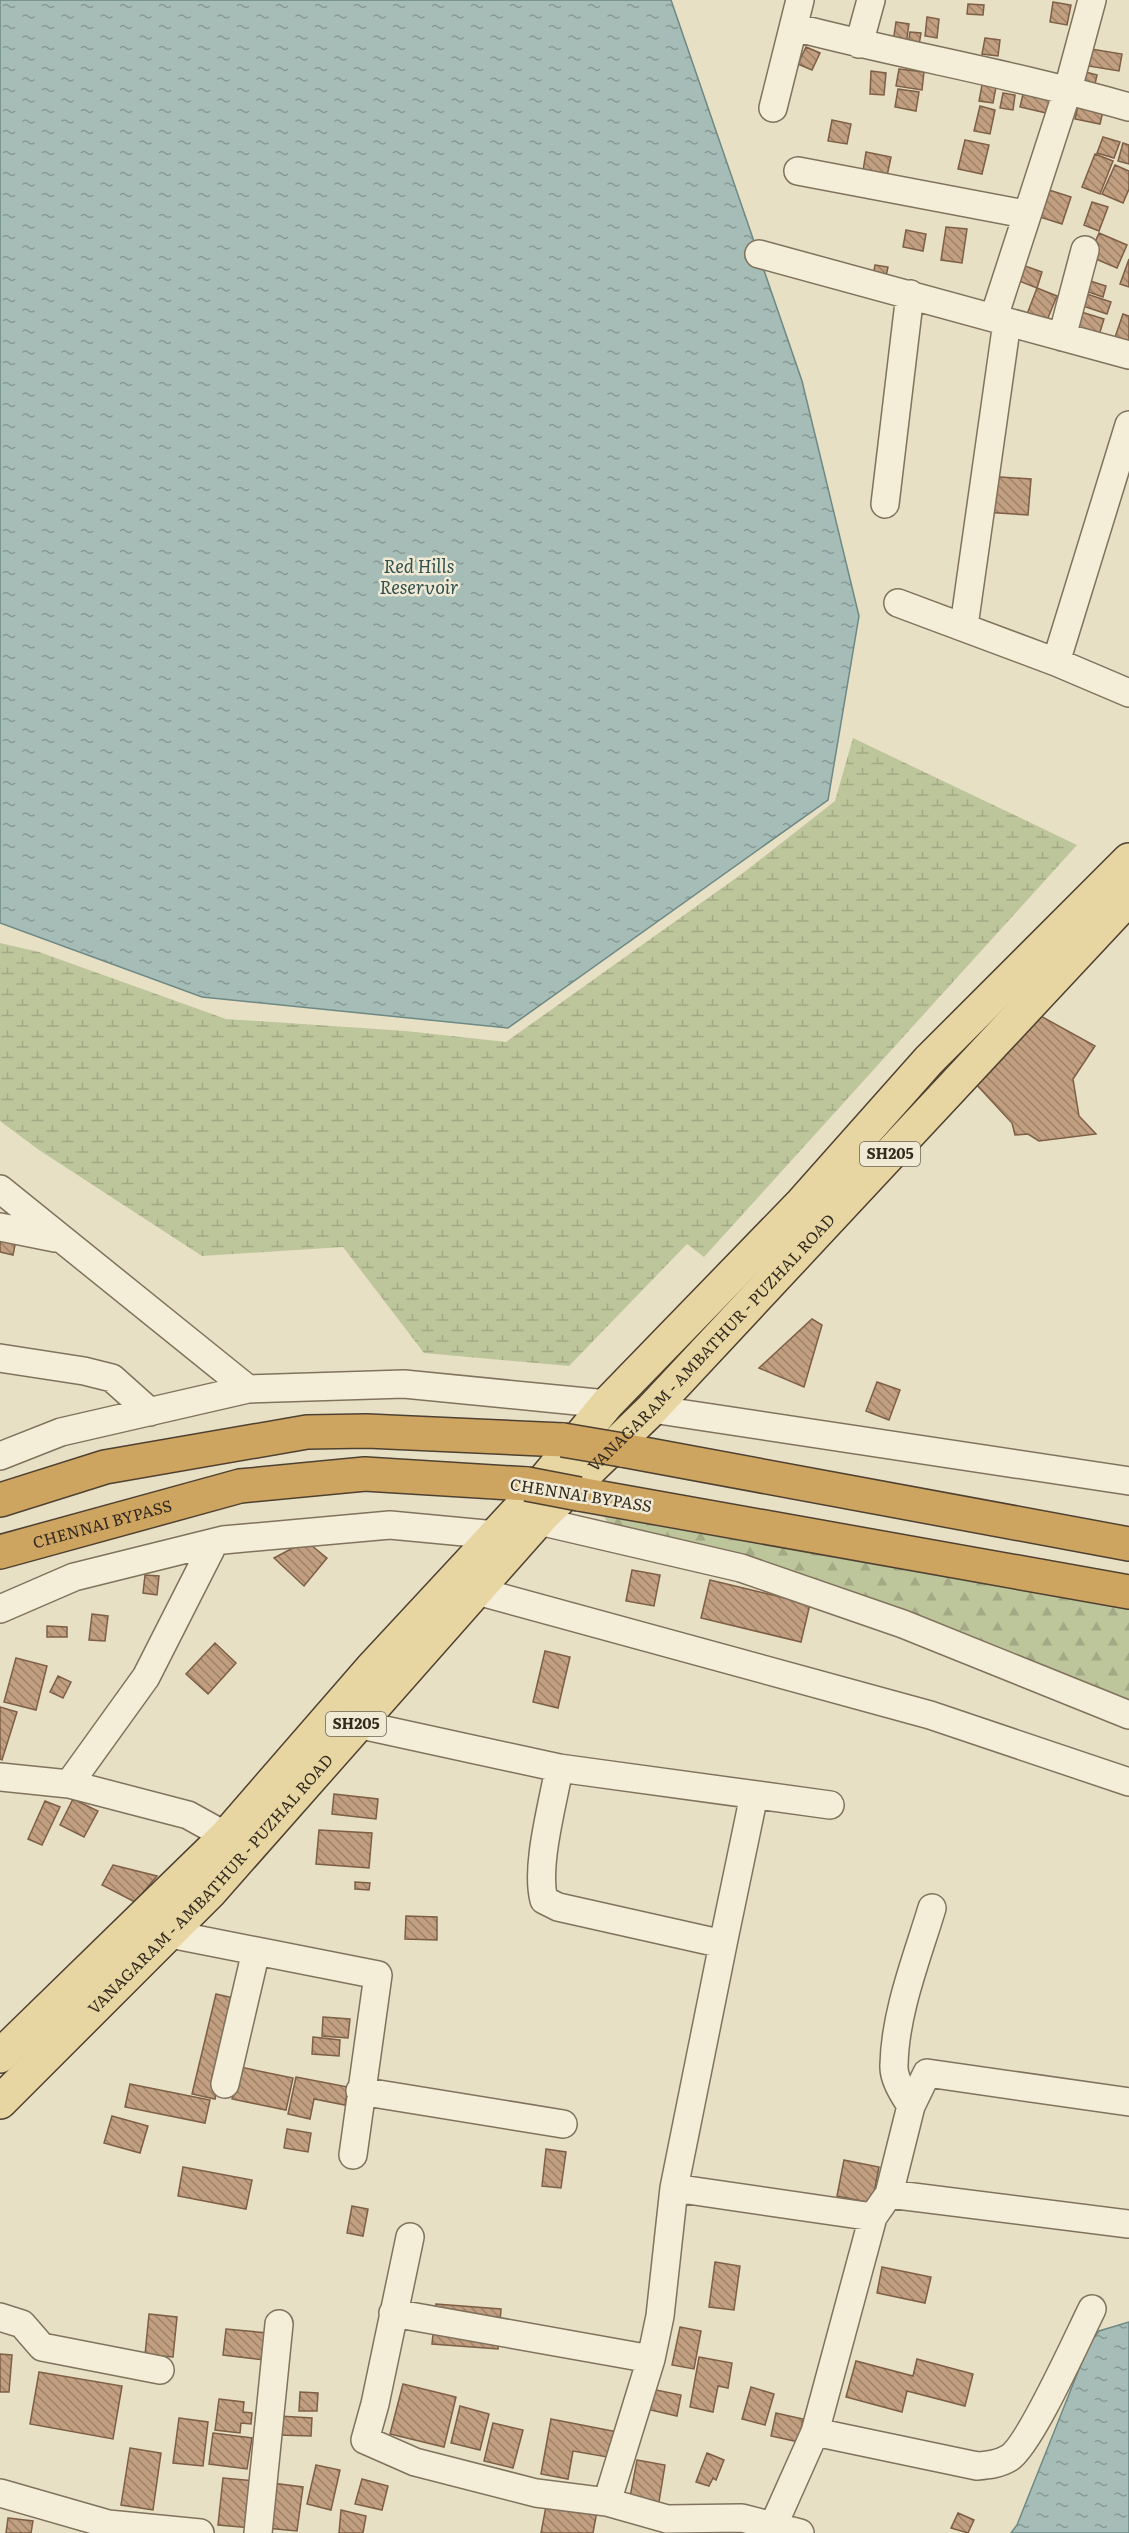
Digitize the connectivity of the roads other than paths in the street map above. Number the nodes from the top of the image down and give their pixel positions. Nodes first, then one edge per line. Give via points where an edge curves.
1 (800, 0) edge
2 (871, 0) edge
3 (1092, 0) edge
4 (794, 27) junction
5 (859, 44) junction
6 (1068, 89) junction
7 (1129, 107) edge
8 (773, 108) dead end
9 (798, 171) dead end
10 (1026, 214) junction
11 (1085, 250) dead end
12 (759, 254) dead end
13 (910, 294) junction
14 (1000, 319) junction
15 (1062, 337) junction
16 (1129, 355) edge
17 (1129, 425) edge
18 (885, 504) dead end
19 (898, 603) dead end
20 (964, 626) junction
21 (1056, 662) junction
22 (1129, 693) edge
23 (1129, 860) edge
24 (1129, 898) edge
25 (1004, 985) junction
26 (1027, 1008) junction
27 (0, 1189) edge
28 (0, 1227) edge
29 (60, 1239) junction
30 (0, 1358) edge
31 (248, 1389) junction
32 (607, 1404) junction
33 (652, 1409) junction
34 (150, 1412) junction
35 (0, 1456) edge
36 (1129, 1481) edge
37 (0, 1500) edge
38 (519, 1532) junction
39 (214, 1543) junction
40 (1129, 1544) edge
41 (0, 1552) edge
42 (477, 1592) junction
43 (1129, 1592) edge
44 (0, 1609) edge
45 (1129, 1715) edge
46 (357, 1724) junction
47 (559, 1768) junction
48 (0, 1777) edge
49 (1129, 1782) edge
50 (69, 1784) junction
51 (754, 1795) junction
52 (830, 1805) dead end
53 (226, 1836) junction
54 (932, 1908) dead end
55 (170, 1934) junction
56 (723, 1944) junction
57 (256, 1951) junction
58 (0, 2056) edge
59 (225, 2084) dead end
60 (360, 2091) junction
61 (0, 2102) edge
62 (1129, 2102) edge
63 (911, 2106) junction
64 (563, 2124) dead end
65 (353, 2155) dead end
66 (674, 2188) junction
67 (889, 2194) junction
68 (873, 2217) junction
69 (1129, 2224) edge
70 (410, 2237) dead end
71 (1092, 2309) dead end
72 (393, 2313) junction
73 (0, 2317) edge
74 (279, 2324) dead end
75 (651, 2359) junction
76 (160, 2370) dead end
77 (815, 2432) junction
78 (1, 2495) edge
79 (607, 2502) junction
80 (108, 2528) edge
81 (771, 2529) edge
82 (200, 2533) edge
83 (258, 2533) edge
84 (800, 2533) edge

1 - 4 street
2 - 5 street
3 - 6 street
4 - 5 street
4 - 8 street
5 - 6 street
6 - 7 street
6 - 10 street
9 - 10 street
10 - 14 street
11 - 15 street
12 - 13 street
13 - 14 street
13 - 18 street
14 - 15 street
14 - 20 street
15 - 16 street
17 - 21 street
19 - 20 street
20 - 21 street
21 - 22 street
23 - 25 main road
24 - 26 main road, VANAGARAM - AMBATHUR - PUZHAL ROAD / SH205
25 - 26 main road
25 - 32 main road via 929,1060 802,1203
26 - 33 main road, VANAGARAM - AMBATHUR - PUZHAL ROAD / SH205
27 - 29 street
28 - 29 street
29 - 31 street
30 - 34 street via 112,1378
31 - 32 street via 404,1384
31 - 34 street
32 - 38 main road
33 - 36 street
33 - 38 main road, VANAGARAM - AMBATHUR - PUZHAL ROAD / SH205
34 - 35 street via 61,1432
37 - 40 highway, bridge via 105,1467 307,1432 552,1438
38 - 39 street via 390,1525
38 - 42 main road, VANAGARAM - AMBATHUR - PUZHAL ROAD / SH205
38 - 45 street via 741,1568 903,1624
38 - 53 main road via 371,1668
39 - 44 street via 74,1577
39 - 50 street via 146,1677
41 - 43 highway, CHENNAI BYPASS, bridge via 240,1486 366,1474 527,1484
42 - 46 main road, VANAGARAM - AMBATHUR - PUZHAL ROAD / SH205 via 393,1689
42 - 49 street via 930,1715
46 - 47 street
46 - 55 main road, VANAGARAM - AMBATHUR - PUZHAL ROAD / SH205
47 - 51 street
47 - 56 street via 541,1870 544,1899 558,1907
48 - 50 street
50 - 53 street via 188,1815
51 - 52 street
51 - 56 street
53 - 58 main road
54 - 63 street via 902,2011 893,2066
55 - 57 street
55 - 61 main road, VANAGARAM - AMBATHUR - PUZHAL ROAD / SH205
56 - 66 street
57 - 59 street
57 - 60 street via 378,1975
60 - 64 street
60 - 65 street
62 - 63 street via 927,2073
63 - 67 street
66 - 68 street
66 - 75 street via 660,2316
67 - 68 street
67 - 69 street
68 - 77 street
70 - 72 street
71 - 77 street via 1028,2435 1011,2457 977,2466
72 - 75 street
72 - 79 street via 365,2440 415,2462 536,2493
73 - 76 street via 22,2324 42,2347
74 - 83 street
75 - 79 street
77 - 81 street
78 - 80 street
79 - 81 street via 667,2519 742,2518
80 - 82 street
81 - 84 street

